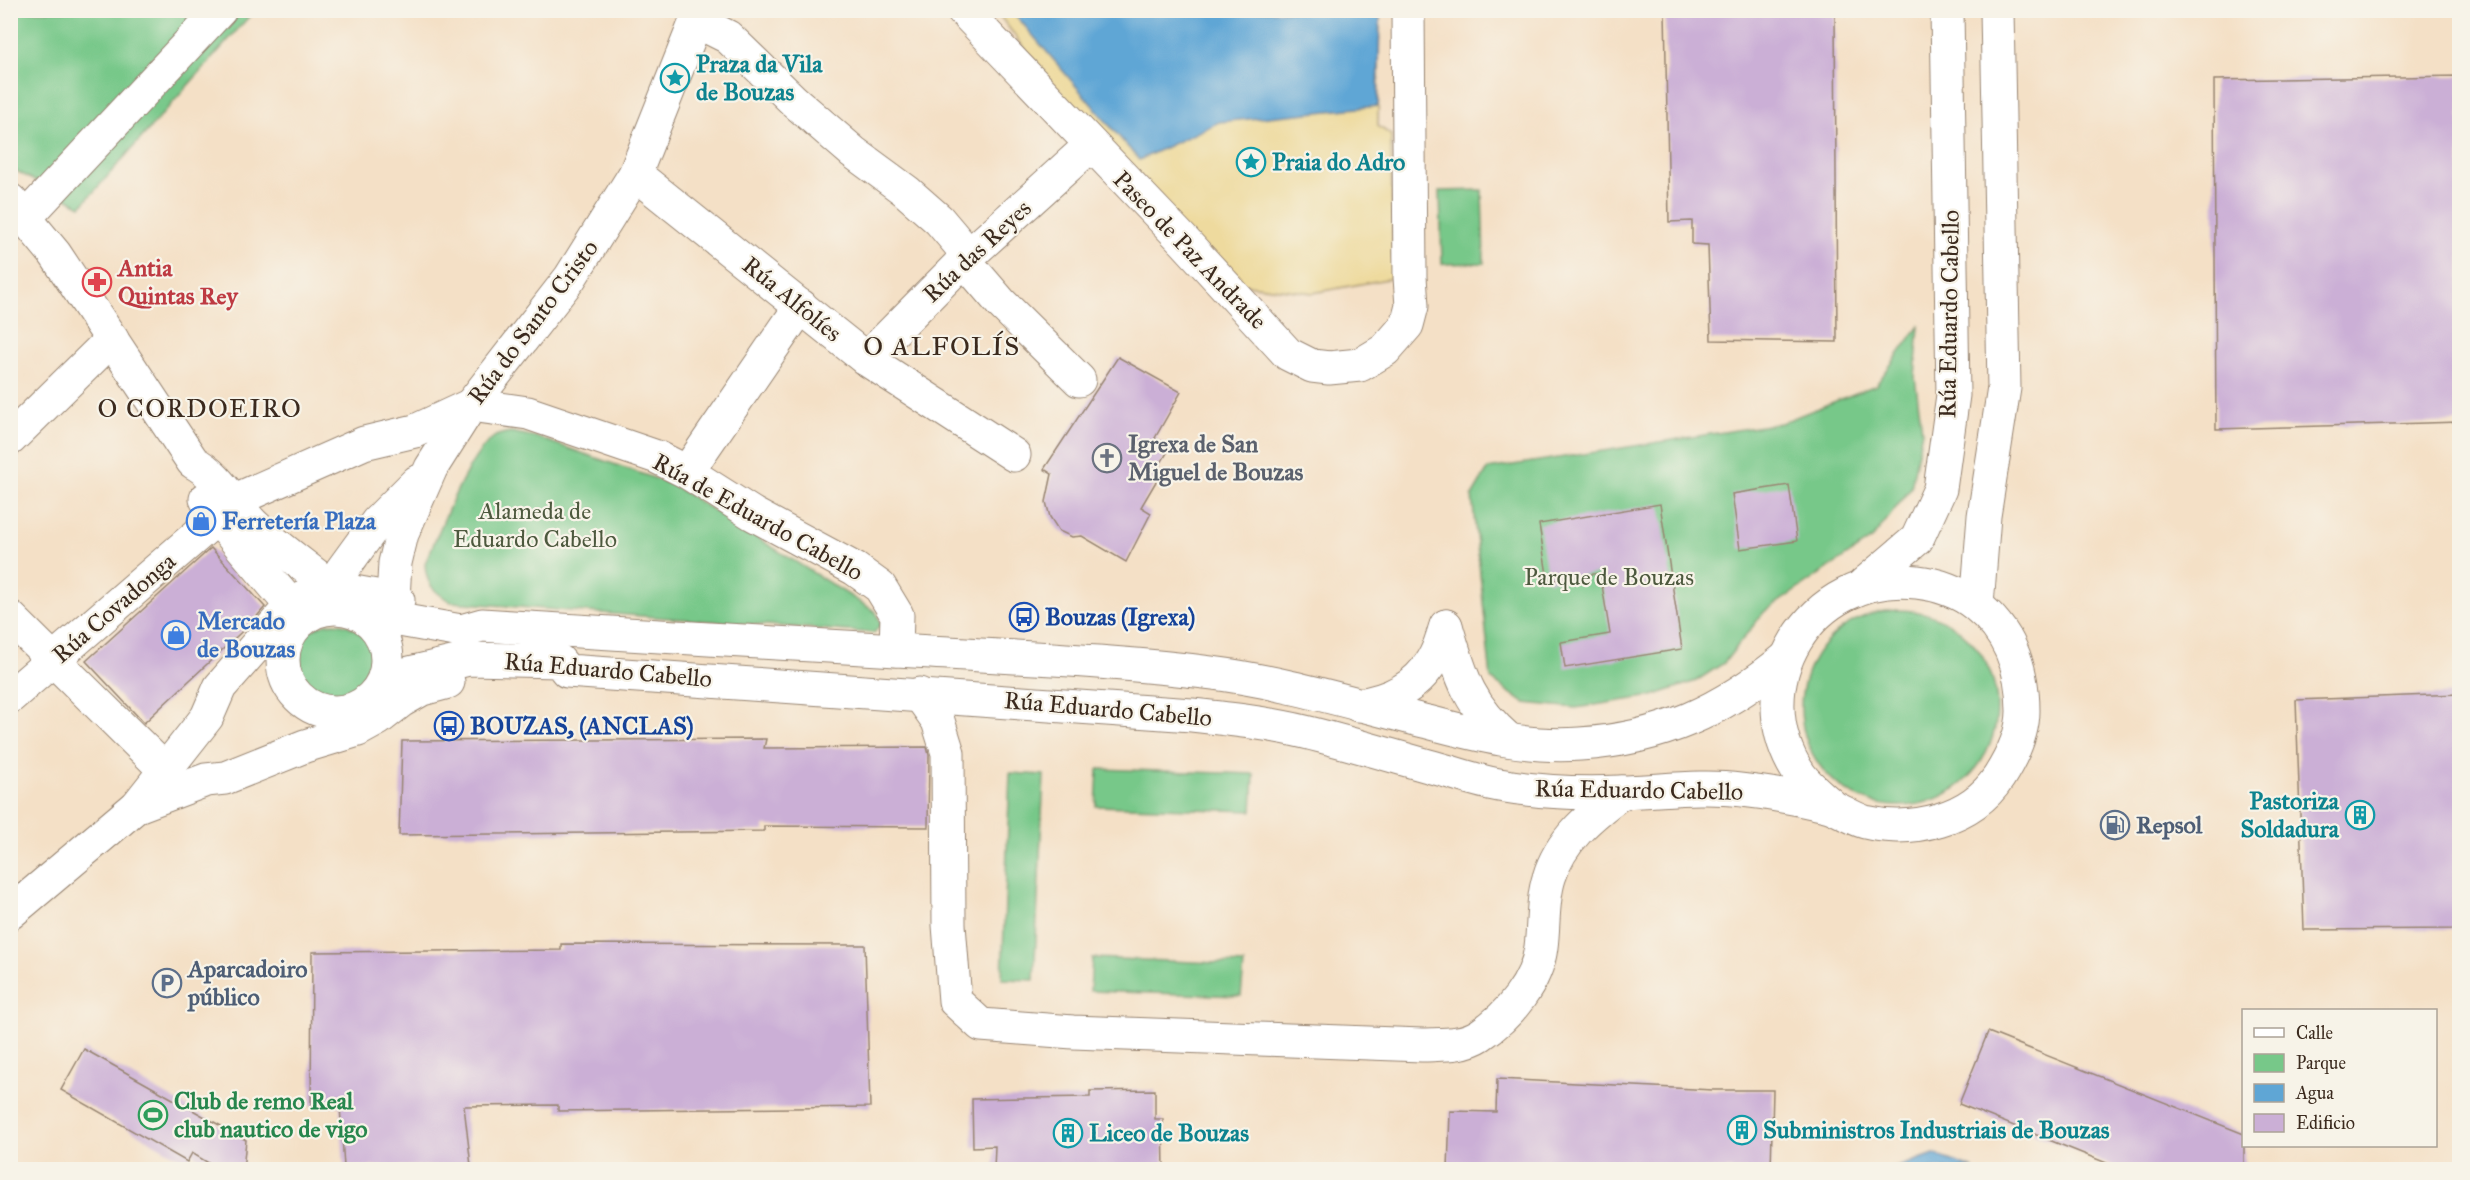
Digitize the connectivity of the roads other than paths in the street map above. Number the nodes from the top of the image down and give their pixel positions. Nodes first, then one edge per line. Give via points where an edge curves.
1 (220, 10) edge
2 (963, 10) edge
3 (1408, 10) edge
4 (1947, 10) edge
5 (1998, 10) edge
6 (694, 16) edge
7 (1090, 146) junction
8 (634, 174) junction
9 (18, 208) edge
10 (964, 260) junction
11 (801, 306) junction
12 (112, 339) junction
13 (866, 358) junction
14 (1079, 380) dead end
15 (471, 405) junction
16 (10, 438) edge
17 (1014, 455) dead end
18 (430, 468) junction
19 (687, 472) junction
20 (225, 510) junction
21 (1862, 586) junction
22 (1977, 605) junction
23 (393, 609) junction
24 (360, 613) junction
25 (10, 617) edge
26 (303, 618) junction
27 (896, 650) junction
28 (1786, 658) junction
29 (53, 661) junction
30 (385, 667) junction
31 (567, 671) junction
32 (919, 694) junction
33 (10, 697) edge
34 (1358, 705) junction
35 (333, 712) junction
36 (207, 717) junction
37 (1509, 740) junction
38 (164, 770) junction
39 (206, 780) junction
40 (1622, 792) junction
41 (137, 806) junction
42 (1831, 806) junction
43 (10, 913) edge

1 - 9 street
2 - 7 street, Paseo de Paz Andrade
3 - 7 street, Paseo de Paz Andrade via 1412,306 1407,325 1385,350 1360,365 1312,366 1288,354
4 - 21 street, Rúa Eduardo Cabello via 1953,395 1940,489 1917,539
5 - 22 street, Rúa Eduardo Cabello via 2004,388 1984,516
6 - 8 street
6 - 10 street via 728,37 844,145 939,220 962,246
7 - 10 street, Rúa das Reyes
8 - 11 street, Rúa Alfolíes
8 - 15 street, Rúa do Santo Cristo via 570,278
9 - 12 street via 55,254
10 - 13 street, Rúa das Reyes
10 - 14 street via 1001,303
11 - 13 street, Rúa Alfolíes
11 - 19 street
12 - 16 street
12 - 20 street via 193,462 194,480
13 - 17 street, Rúa Alfolíes
15 - 18 street, Rúa do Santo Cristo
15 - 19 street, Rúa de Eduardo Cabello via 528,413 657,457
15 - 20 street via 415,431 364,443
18 - 23 street, Rúa do Santo Cristo via 402,534 395,563
18 - 26 street, Rúa do Santo Cristo via 377,522
19 - 27 street, Rúa de Eduardo Cabello via 880,587 897,615
20 - 26 street via 284,597
20 - 26 street via 253,524 286,553
20 - 29 street, Rúa Covadonga
21 - 22 street via 1897,579 1933,583
21 - 28 street via 1830,602 1804,627
22 - 42 street via 2005,637 2015,655 2023,685 2023,721 2012,756 1993,786 1966,809 1933,823 1898,827 1863,821
23 - 24 street, Rúa Eduardo Cabello
23 - 26 street, Rúa Eduardo Cabello
23 - 27 street, Rúa Eduardo Cabello via 462,613 482,625
23 - 30 street, Rúa do Santo Cristo
24 - 26 street, Rúa Eduardo Cabello via 339,607
24 - 30 street via 378,629 384,641
25 - 29 street
26 - 35 street via 284,670 301,700 316,709
26 - 36 street via 229,704
26 - 36 street via 220,687
27 - 34 street, Rúa Eduardo Cabello via 1196,671
28 - 37 street, Rúa Eduardo Cabello via 1752,686 1717,707 1655,732 1577,745
28 - 42 street via 1778,699 1783,739 1801,777
29 - 33 street, Rúa Covadonga
29 - 38 street
30 - 31 street, Rúa Eduardo Cabello via 469,659 559,661
30 - 35 street via 375,693 364,704 349,711
31 - 32 street, Rúa Eduardo Cabello
31 - 39 street via 558,680 489,677 422,689 358,730 225,778
32 - 40 street, Rúa Eduardo Cabello via 1246,720 1305,732 1496,785 1562,793
32 - 40 street via 938,722 948,753 949,925 955,1001 981,1025 1422,1045 1454,1044 1479,1036 1511,1007 1532,978 1541,949 1549,878 1561,851 1590,816
34 - 37 street, Rúa Eduardo Cabello
34 - 37 street via 1397,694 1417,679 1433,661 1446,626 1460,675 1475,704
35 - 39 street via 216,763
36 - 38 street
38 - 41 street
39 - 41 street
40 - 42 street, Rúa Eduardo Cabello via 1679,788 1741,790
41 - 43 street

